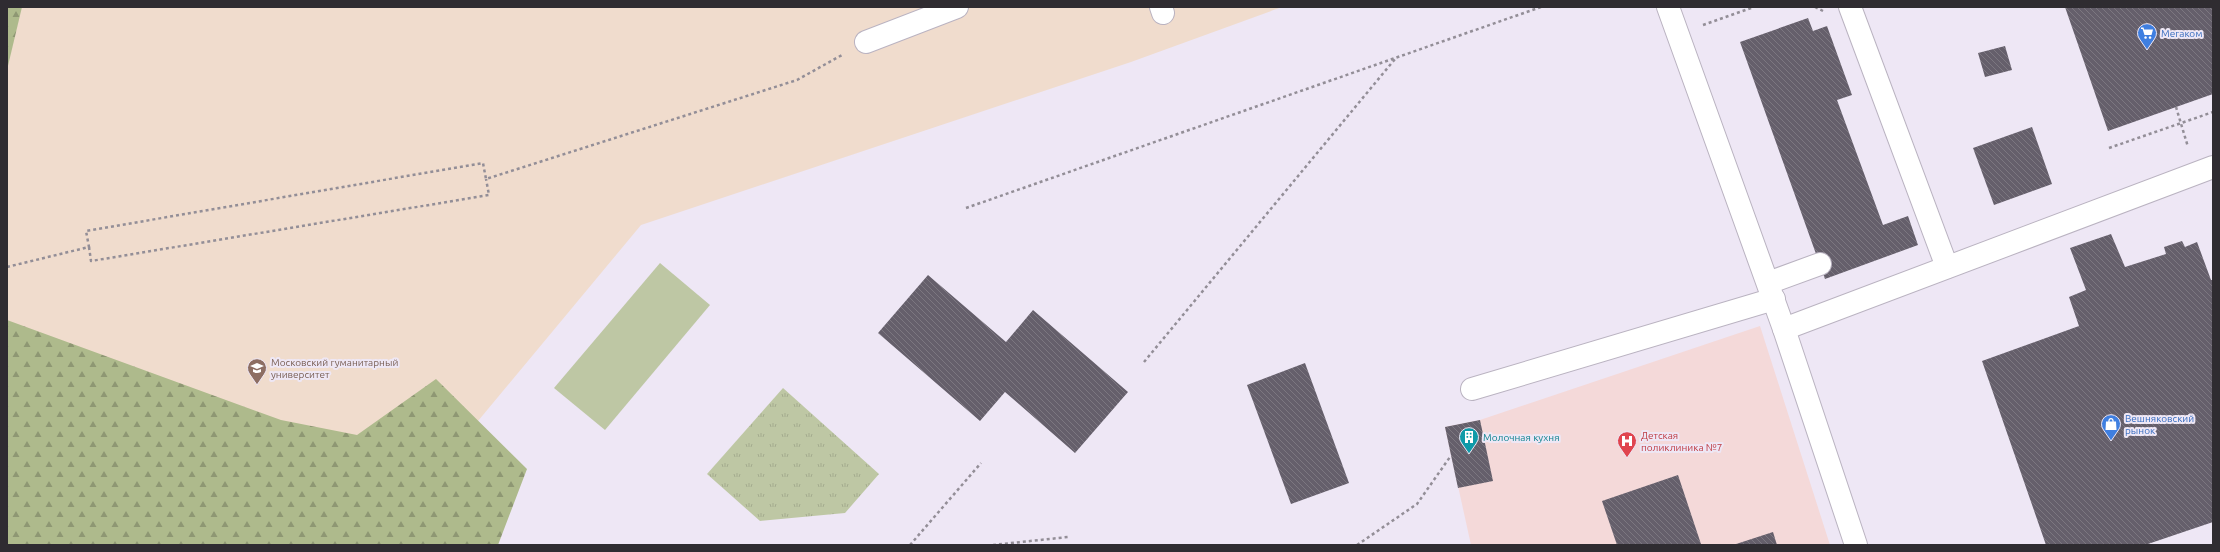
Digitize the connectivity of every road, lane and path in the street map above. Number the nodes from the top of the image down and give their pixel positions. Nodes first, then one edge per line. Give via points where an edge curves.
1 (957, 7) edge
2 (1541, 7) edge
3 (1668, 7) edge
4 (1754, 7) edge
5 (1850, 7) edge
6 (1730, 16) dead end
7 (866, 42) joint
8 (1395, 58) junction
9 (2176, 107) dead end
10 (2213, 112) edge
11 (2181, 123) junction
12 (2109, 148) dead end
13 (2204, 171) edge
14 (486, 180) junction
15 (966, 208) dead end
16 (89, 247) junction
17 (1820, 264) dead end
18 (7, 267) edge
19 (1947, 267) junction
20 (1771, 291) junction
21 (1784, 329) junction
22 (1144, 362) dead end
23 (1472, 389) dead end
24 (1450, 457) dead end
25 (981, 463) dead end
26 (1068, 537) dead end
27 (910, 545) edge
28 (993, 545) edge
29 (1358, 545) edge
30 (1856, 545) edge

1 - 7 lane
2 - 8 path
3 - 20 lane
4 - 6 path
5 - 19 lane
7 - 14 path via 797,80
8 - 15 path
8 - 22 path
9 - 11 path
10 - 11 path
11 - 12 path
11 - 13 path
13 - 19 lane
14 - 16 path via 488,195 91,261
14 - 16 path via 483,163 475,164 86,231
16 - 18 path
17 - 20 lane
19 - 21 lane
20 - 21 lane
20 - 23 lane
21 - 30 lane
24 - 29 path via 1416,504
25 - 27 path
26 - 28 path

